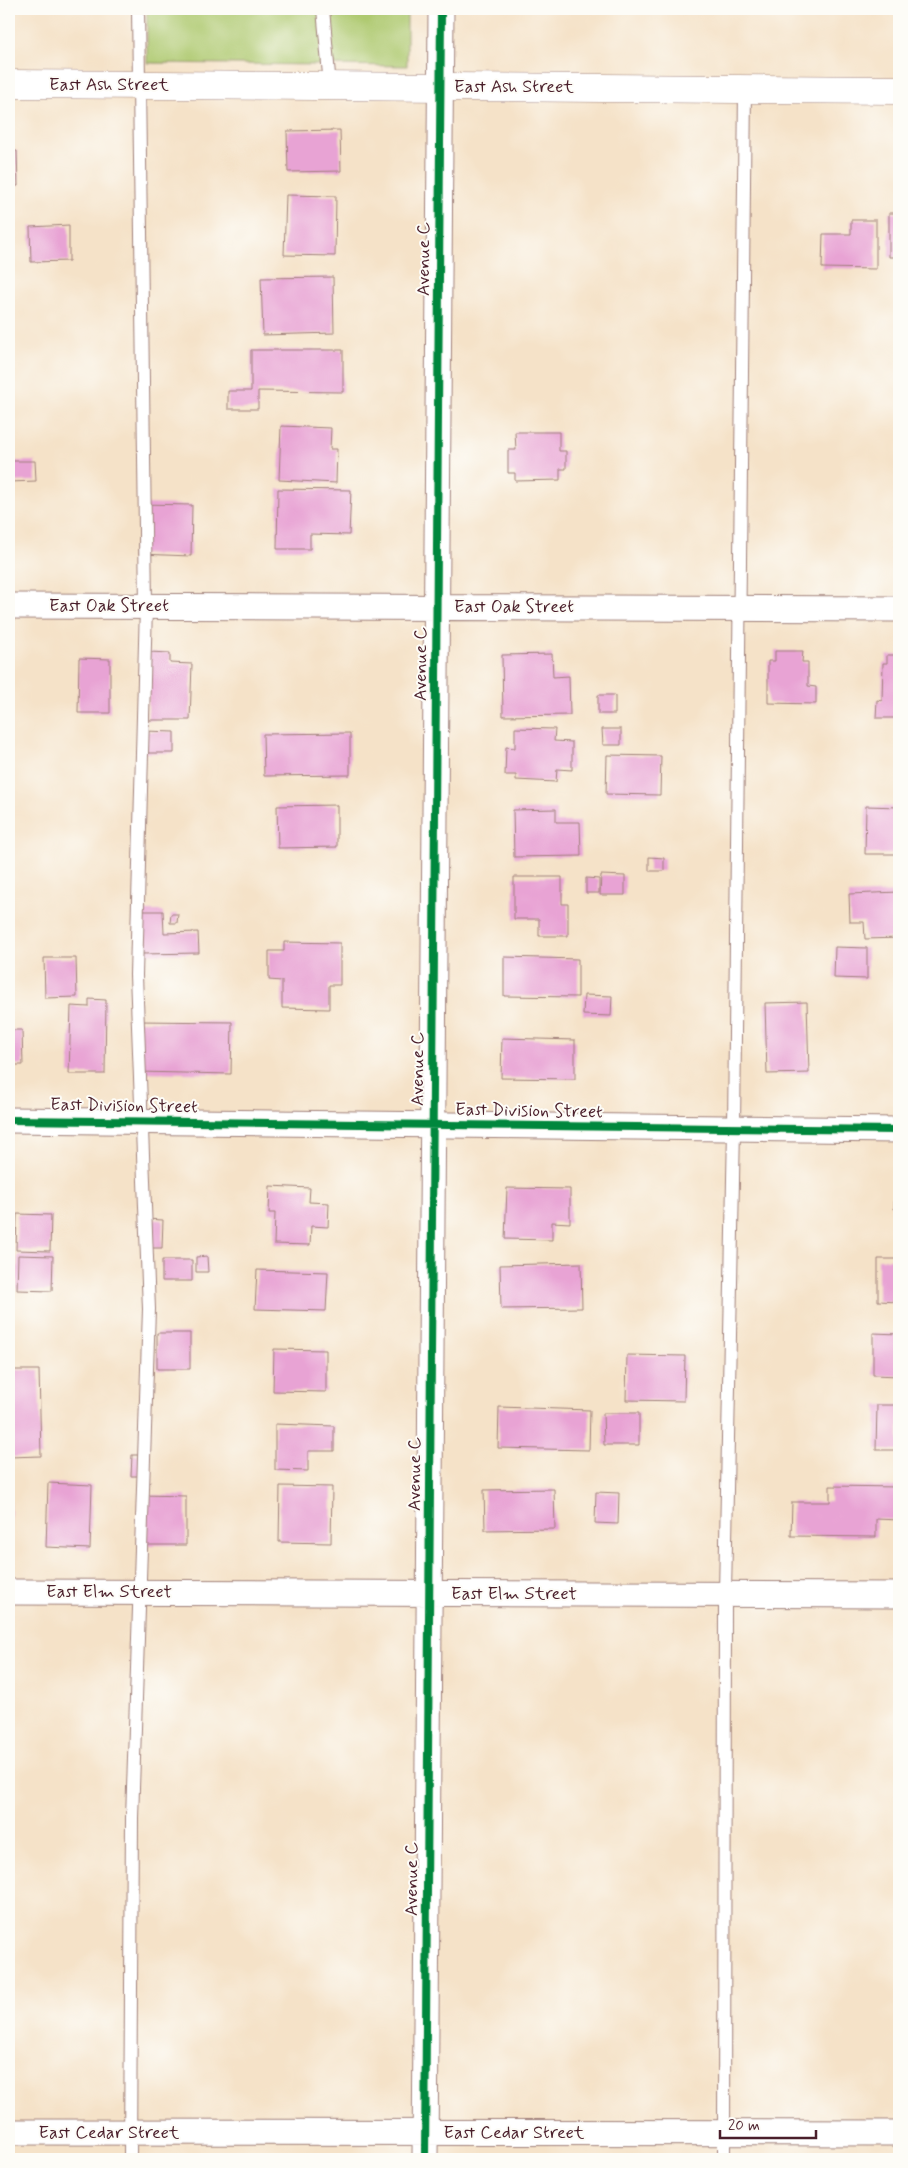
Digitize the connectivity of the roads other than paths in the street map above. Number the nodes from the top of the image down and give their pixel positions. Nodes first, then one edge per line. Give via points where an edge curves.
1 (138, 9) edge
2 (323, 9) edge
3 (441, 9) edge
4 (9, 84) edge
5 (138, 85) junction
6 (330, 86) junction
7 (441, 86) junction
8 (744, 89) junction
9 (899, 90) edge
10 (9, 606) edge
11 (146, 606) junction
12 (437, 607) junction
13 (738, 608) junction
14 (899, 609) edge
15 (9, 1120) edge
16 (141, 1122) junction
17 (433, 1125) junction
18 (734, 1128) junction
19 (899, 1130) edge
20 (9, 1592) edge
21 (139, 1592) junction
22 (429, 1593) junction
23 (726, 1594) junction
24 (899, 1595) edge
25 (9, 2132) edge
26 (130, 2133) junction
27 (425, 2133) junction
28 (724, 2133) junction
29 (899, 2133) edge
30 (130, 2159) edge
31 (425, 2159) edge
32 (724, 2159) edge

1 - 5 lane
2 - 6 lane
3 - 7 street, Avenue C
4 - 5 street, East Ash Street
5 - 6 street, East Ash Street
5 - 11 lane
6 - 7 street, East Ash Street
7 - 8 street, East Ash Street
7 - 12 street, Avenue C
8 - 9 street, East Ash Street
8 - 13 lane
10 - 11 street, East Oak Street
11 - 12 street, East Oak Street
11 - 16 lane via 136,975
12 - 13 street, East Oak Street
12 - 17 street, Avenue C
13 - 14 street, East Oak Street
13 - 18 lane
15 - 16 street, East Division Street
16 - 17 street, East Division Street
16 - 21 lane via 148,1310
17 - 18 street, East Division Street
17 - 22 street, Avenue C
18 - 19 street, East Division Street
18 - 23 lane
20 - 21 street, East Elm Street
21 - 22 street, East Elm Street
21 - 26 lane via 132,1818
22 - 23 street, East Elm Street
22 - 27 street, Avenue C
23 - 24 street, East Elm Street
23 - 28 lane
25 - 26 street, East Cedar Street
26 - 27 street, East Cedar Street
26 - 30 lane
27 - 28 street, East Cedar Street
27 - 31 street, Avenue C
28 - 29 street, East Cedar Street
28 - 32 lane

